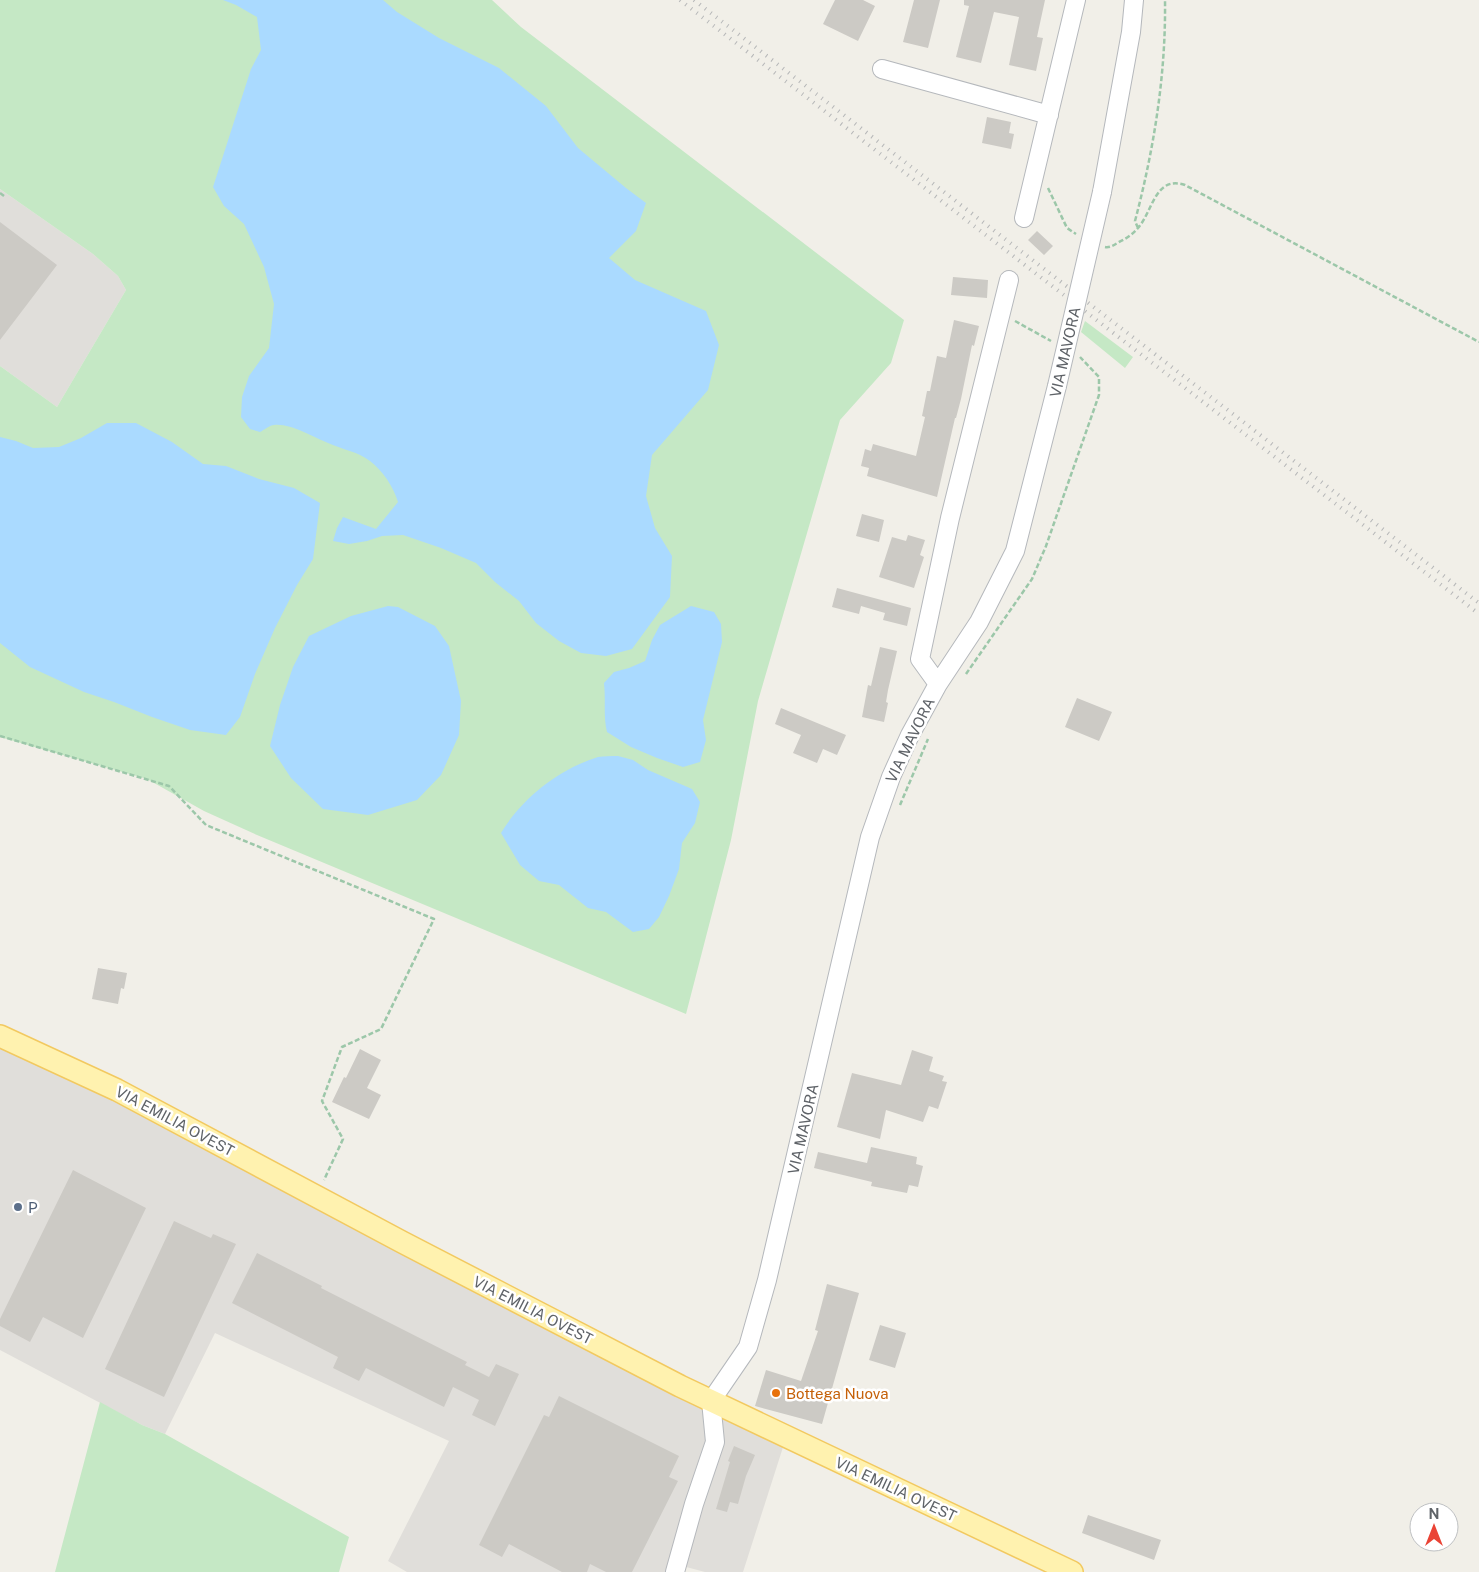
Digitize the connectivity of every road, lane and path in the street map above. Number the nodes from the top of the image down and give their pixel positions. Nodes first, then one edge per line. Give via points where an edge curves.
1 (1076, 0) edge
2 (1134, 0) edge
3 (1166, 0) edge
4 (882, 69) dead end
5 (1050, 115) junction
6 (1185, 185) dead end
7 (0, 193) edge
8 (4, 196) dead end
9 (1024, 218) dead end
10 (1138, 228) dead end
11 (1009, 280) dead end
12 (1000, 313) junction
13 (1034, 332) dead end
14 (1479, 342) edge
15 (1078, 355) dead end
16 (961, 681) dead end
17 (938, 684) junction
18 (0, 736) edge
19 (929, 736) dead end
20 (897, 811) dead end
21 (0, 1036) edge
22 (317, 1196) junction
23 (711, 1401) junction
24 (675, 1572) edge
25 (1072, 1572) edge

1 - 5 street
2 - 17 street, VIA MAVORA, bridge via 1102,192 1015,551 979,622
3 - 10 path via 1162,73 1148,171 1135,221
4 - 5 street
5 - 9 street
6 - 14 path
7 - 8 path
11 - 12 street, VIA MAVORA
12 - 13 path
12 - 17 street, VIA MAVORA via 950,518 920,659
15 - 16 path via 1099,377 1099,394 1046,546 1032,579
17 - 23 street, VIA MAVORA via 910,734 870,837 818,1092 772,1279 748,1347
18 - 22 path via 169,786 206,825 434,919 382,1029 342,1047 322,1101 343,1139
19 - 20 path
21 - 22 main road, VIA EMILIA OVEST via 117,1090
22 - 23 main road, VIA EMILIA OVEST
23 - 24 street via 716,1442
23 - 25 main road, VIA EMILIA OVEST

